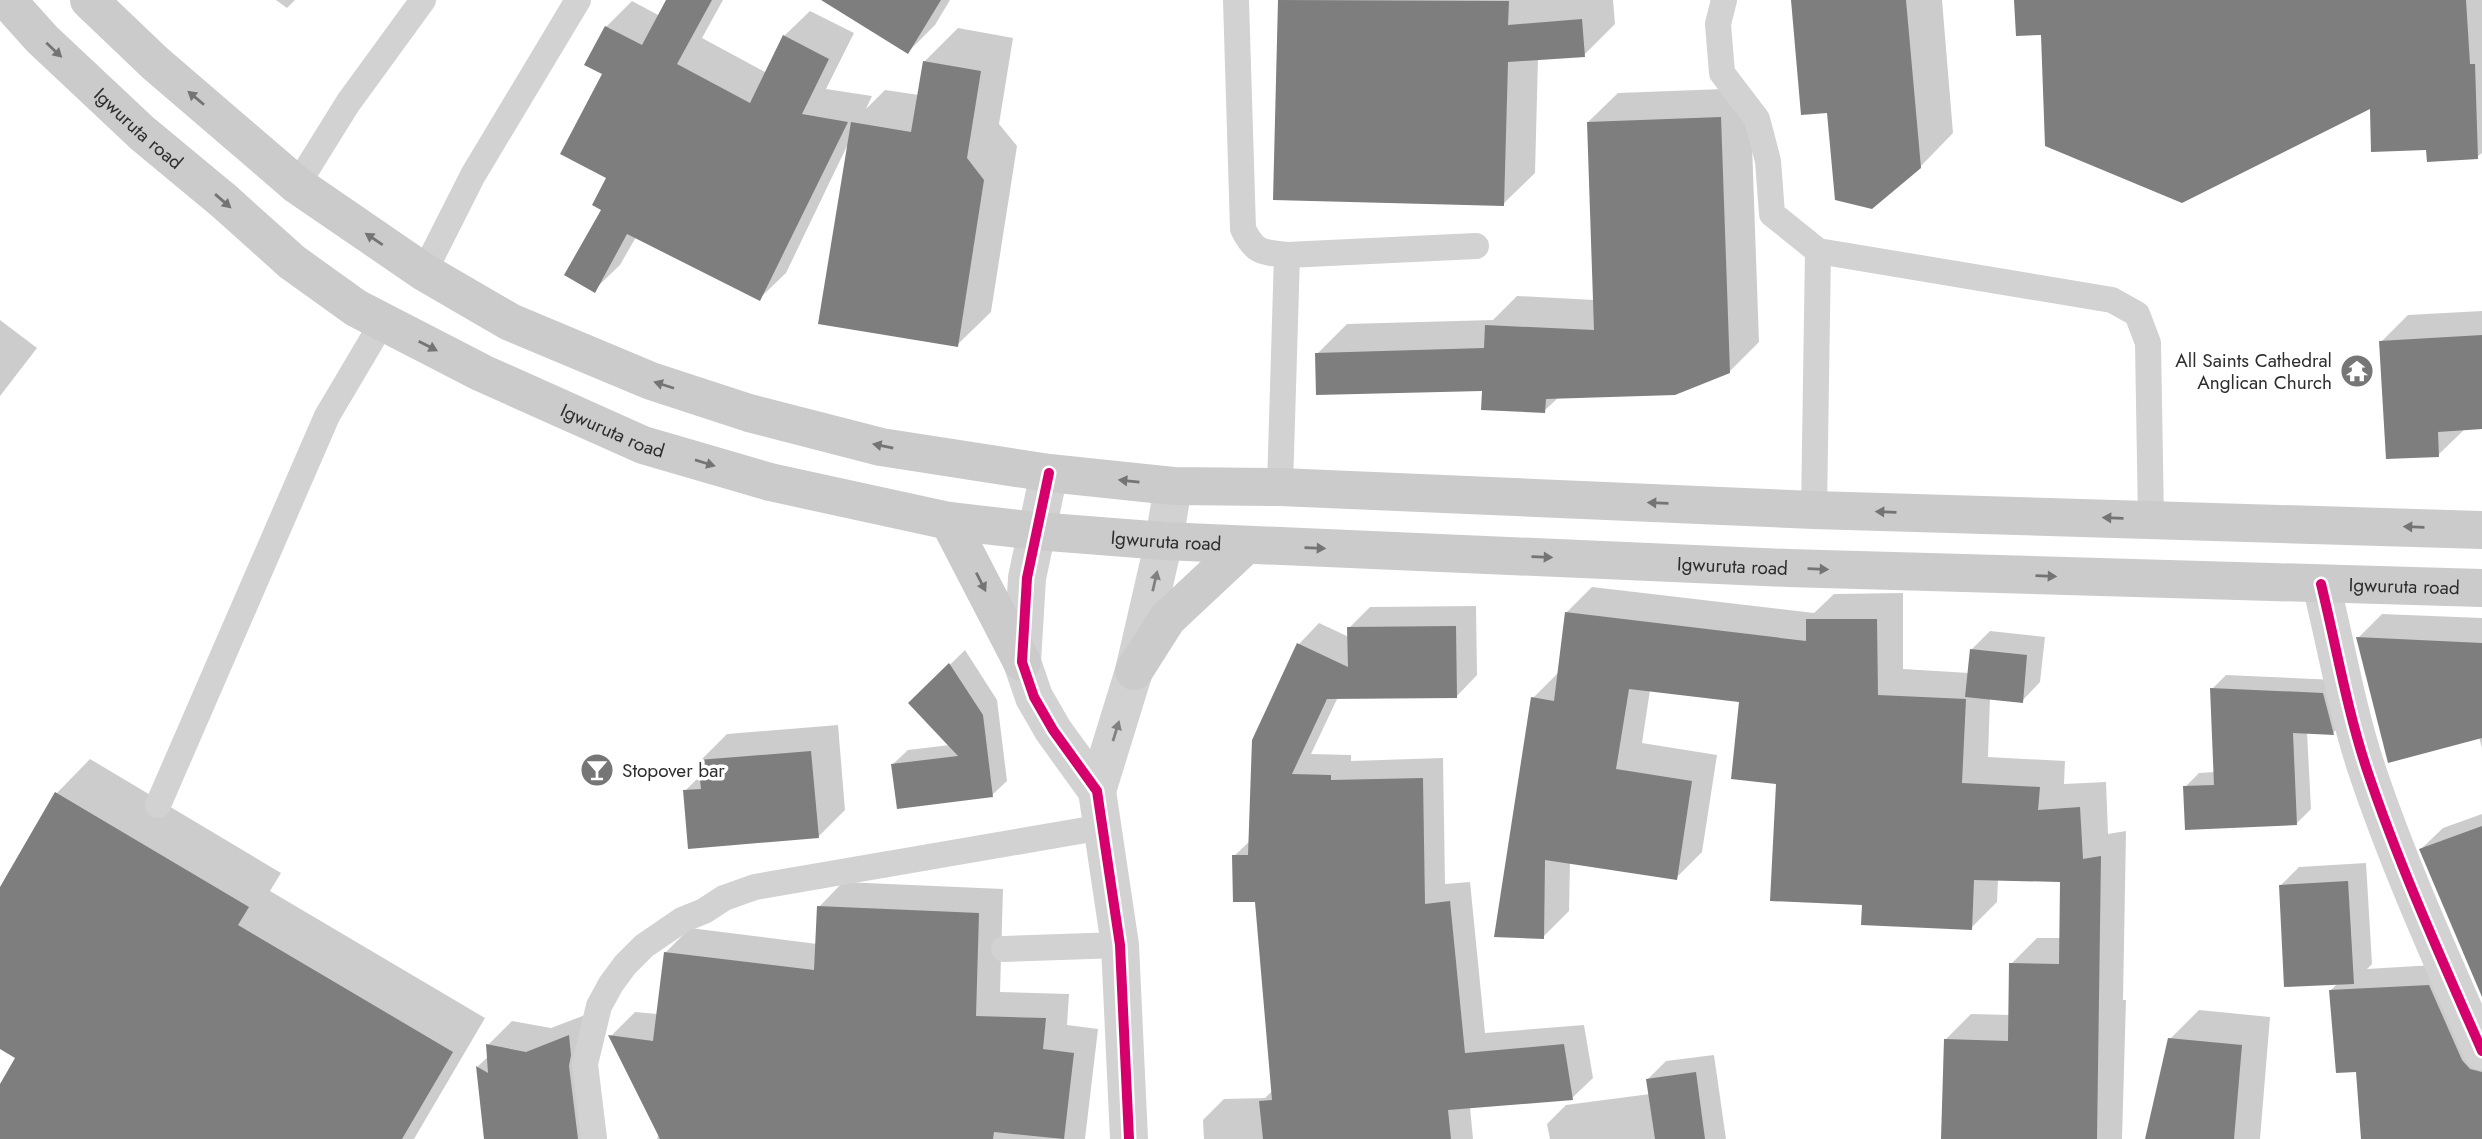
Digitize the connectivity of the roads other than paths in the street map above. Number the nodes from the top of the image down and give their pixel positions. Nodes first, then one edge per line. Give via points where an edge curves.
1 (7, 0) edge
2 (89, 0) edge
3 (423, 0) edge
4 (578, 0) edge
5 (1236, 0) edge
6 (1724, 0) edge
7 (298, 185) junction
8 (1476, 246) dead end
9 (1818, 251) junction
10 (1287, 255) junction
11 (424, 272) junction
12 (382, 323) junction
13 (1049, 472) junction
14 (1173, 486) junction
15 (1280, 487) junction
16 (1814, 510) junction
17 (2151, 520) junction
18 (949, 521) junction
19 (2482, 530) edge
20 (1036, 531) junction
21 (1164, 541) junction
22 (1247, 545) junction
23 (2321, 584) junction
24 (2482, 587) edge
25 (1022, 662) junction
26 (1135, 671) junction
27 (158, 805) dead end
28 (1100, 809) junction
29 (1120, 944) junction
30 (1004, 949) dead end
31 (2482, 1051) edge
32 (594, 1139) edge
33 (1129, 1139) edge

1 -> 12 main road, Igwuruta road via 142,133 292,262
7 -> 2 main road
3 - 7 lane via 348,103
4 - 11 lane via 473,176
5 - 10 lane via 1242,229 1260,252
6 - 9 lane via 1718,24 1722,73 1757,119 1768,162 1772,214
11 -> 7 main road
8 - 10 lane
9 - 16 lane
9 - 17 lane via 2112,300 2137,314 2148,344
10 - 15 lane
13 -> 11 main road via 881,447 749,413 651,381 510,322
12 -> 18 main road, Igwuruta road via 643,444 770,482
12 - 27 lane via 327,416
14 -> 13 main road
13 - 20 street
14 - 15 main road
14 - 21 street
16 -> 15 main road
17 -> 16 main road
19 -> 17 main road
18 - 20 main road, Igwuruta road
18 -> 25 main road
20 - 21 main road, Igwuruta road
20 - 25 street via 1027,578
21 - 22 main road, Igwuruta road
26 -> 21 street
22 -> 23 main road, Igwuruta road
22 - 26 main road via 1167,619
23 - 24 main road, Igwuruta road
23 - 31 street via 2367,771
25 - 28 street via 1034,697
28 -> 26 street
28 - 29 street
28 - 32 lane via 755,887 682,920 625,965 599,1006 585,1064
29 - 30 lane
29 - 33 street

